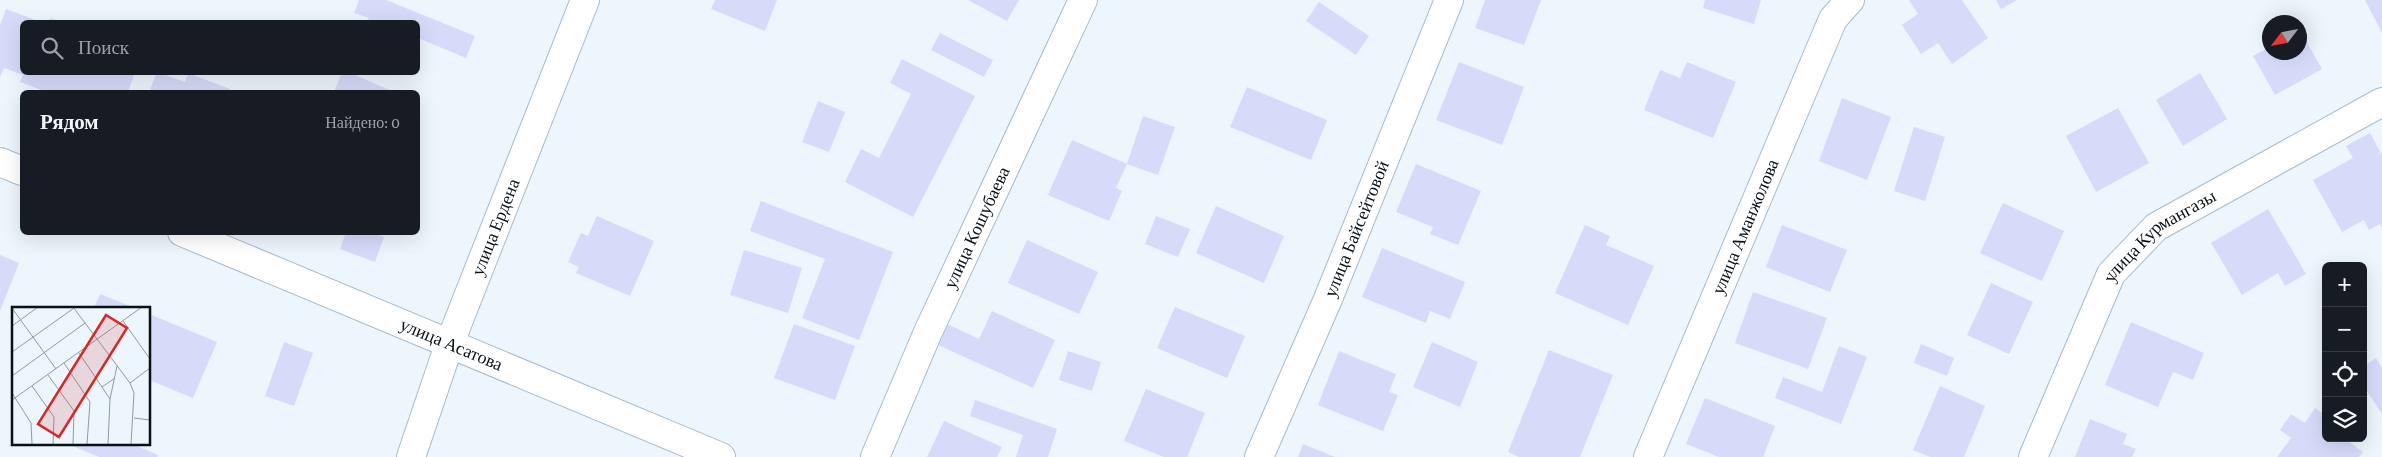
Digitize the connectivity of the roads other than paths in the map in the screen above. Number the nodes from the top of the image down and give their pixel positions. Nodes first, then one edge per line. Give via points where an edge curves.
1 (585, 0) edge
2 (1083, 0) edge
3 (1449, 0) edge
4 (1850, 0) edge
5 (2382, 102) edge
6 (0, 162) edge
7 (20, 170) edge
8 (190, 235) edge
9 (449, 346) junction
10 (412, 457) edge
11 (721, 457) edge
12 (875, 457) edge
13 (1259, 457) edge
14 (1648, 457) edge
15 (2033, 457) edge

1 - 9 street, улица Ердена
2 - 12 street, улица Кошубаева via 928,332
3 - 13 street, улица Байсейтовой via 1328,299
4 - 14 street, улица Аманжолова via 1832,19
5 - 15 street, улица Курмангазы via 2156,226 2110,274
6 - 7 street
8 - 9 street, улица Асатова
9 - 10 street, улица Ердена
9 - 11 street, улица Асатова

